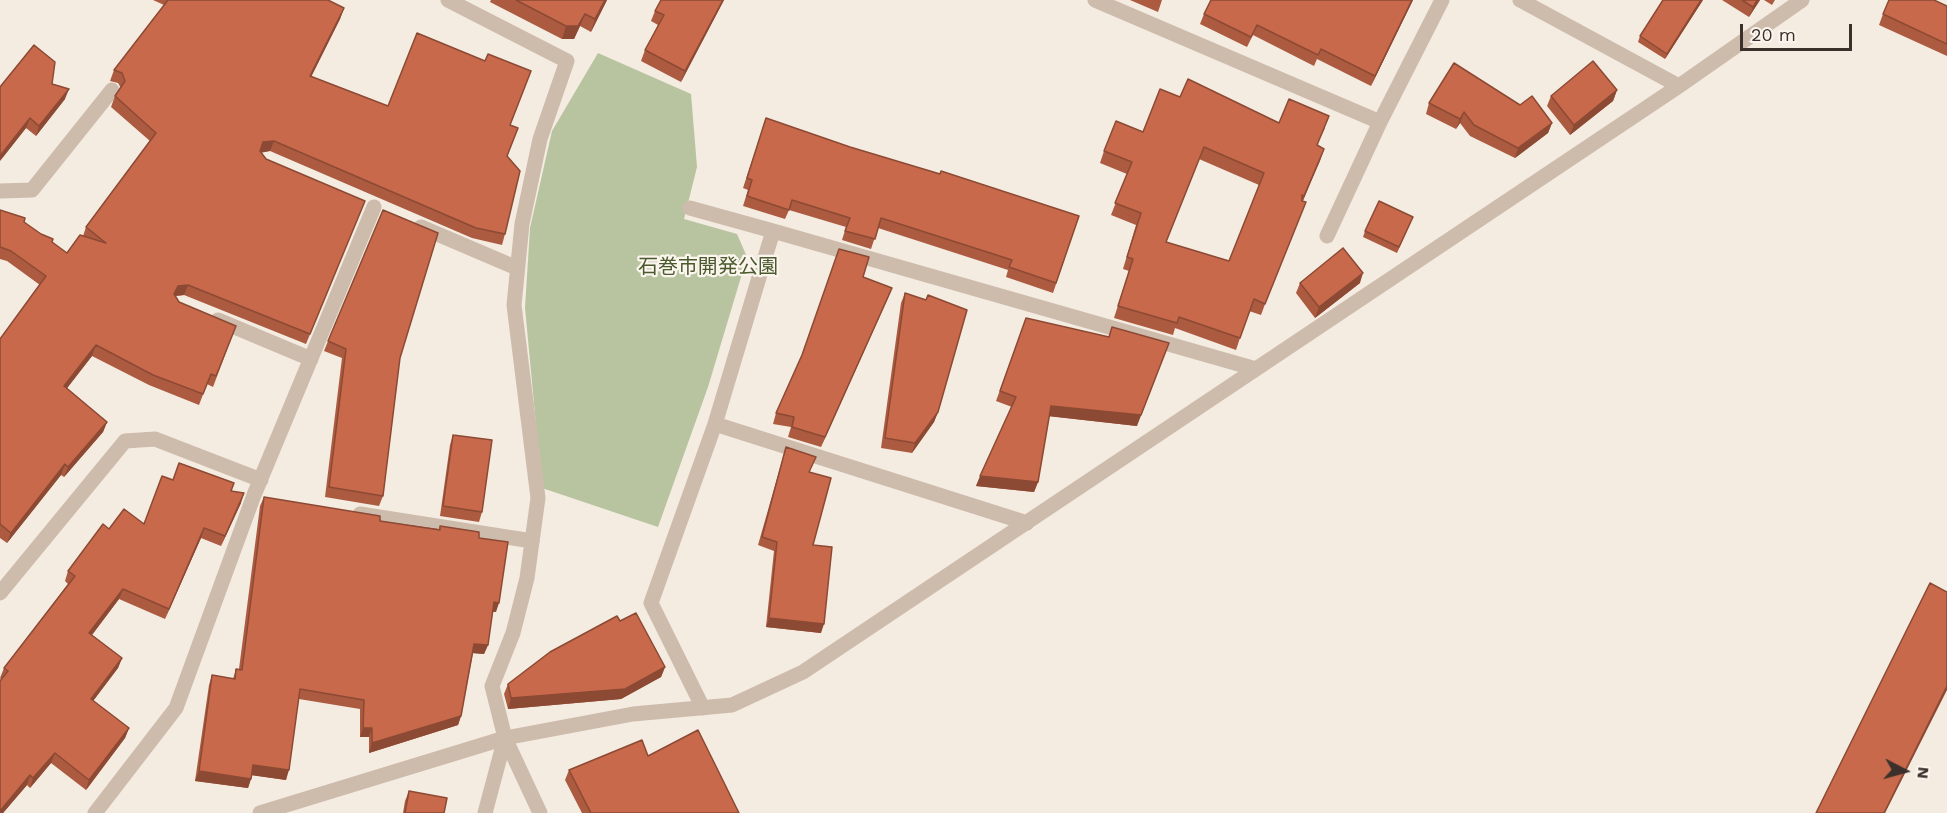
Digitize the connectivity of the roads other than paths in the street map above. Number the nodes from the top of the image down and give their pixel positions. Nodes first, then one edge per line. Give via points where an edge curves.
1 (448, 0) edge
2 (1095, 0) edge
3 (1442, 0) edge
4 (1520, 0) edge
5 (1802, 0) edge
6 (1679, 86) junction
7 (112, 90) dead end
8 (1380, 122) junction
9 (0, 191) edge
10 (373, 207) dead end
11 (690, 208) dead end
12 (404, 220) edge
13 (773, 231) junction
14 (1327, 236) dead end
15 (518, 268) junction
16 (201, 313) edge
17 (311, 359) junction
18 (1256, 369) junction
19 (714, 424) junction
20 (261, 480) junction
21 (345, 511) edge
22 (1027, 523) junction
23 (532, 541) junction
24 (0, 593) edge
25 (703, 708) junction
26 (505, 738) junction
27 (95, 813) edge
28 (260, 813) edge
29 (486, 813) edge
30 (540, 813) edge

1 - 15 street via 567,61 540,139 522,224
2 - 8 street
3 - 8 street
4 - 6 street
5 - 6 street
6 - 18 street
7 - 9 street via 32,190
8 - 14 street
10 - 17 street
11 - 13 street
12 - 15 street
13 - 18 street
13 - 19 street
15 - 23 street via 514,305 538,498
16 - 17 street
17 - 20 street
18 - 22 street
19 - 22 street
19 - 25 street via 651,603
20 - 24 street via 155,439 125,441
20 - 27 street via 259,496 176,708
21 - 23 street
22 - 25 street via 803,672 732,705
23 - 26 street via 513,633 492,686
25 - 26 street via 633,714
26 - 28 street
26 - 29 street
26 - 30 street

